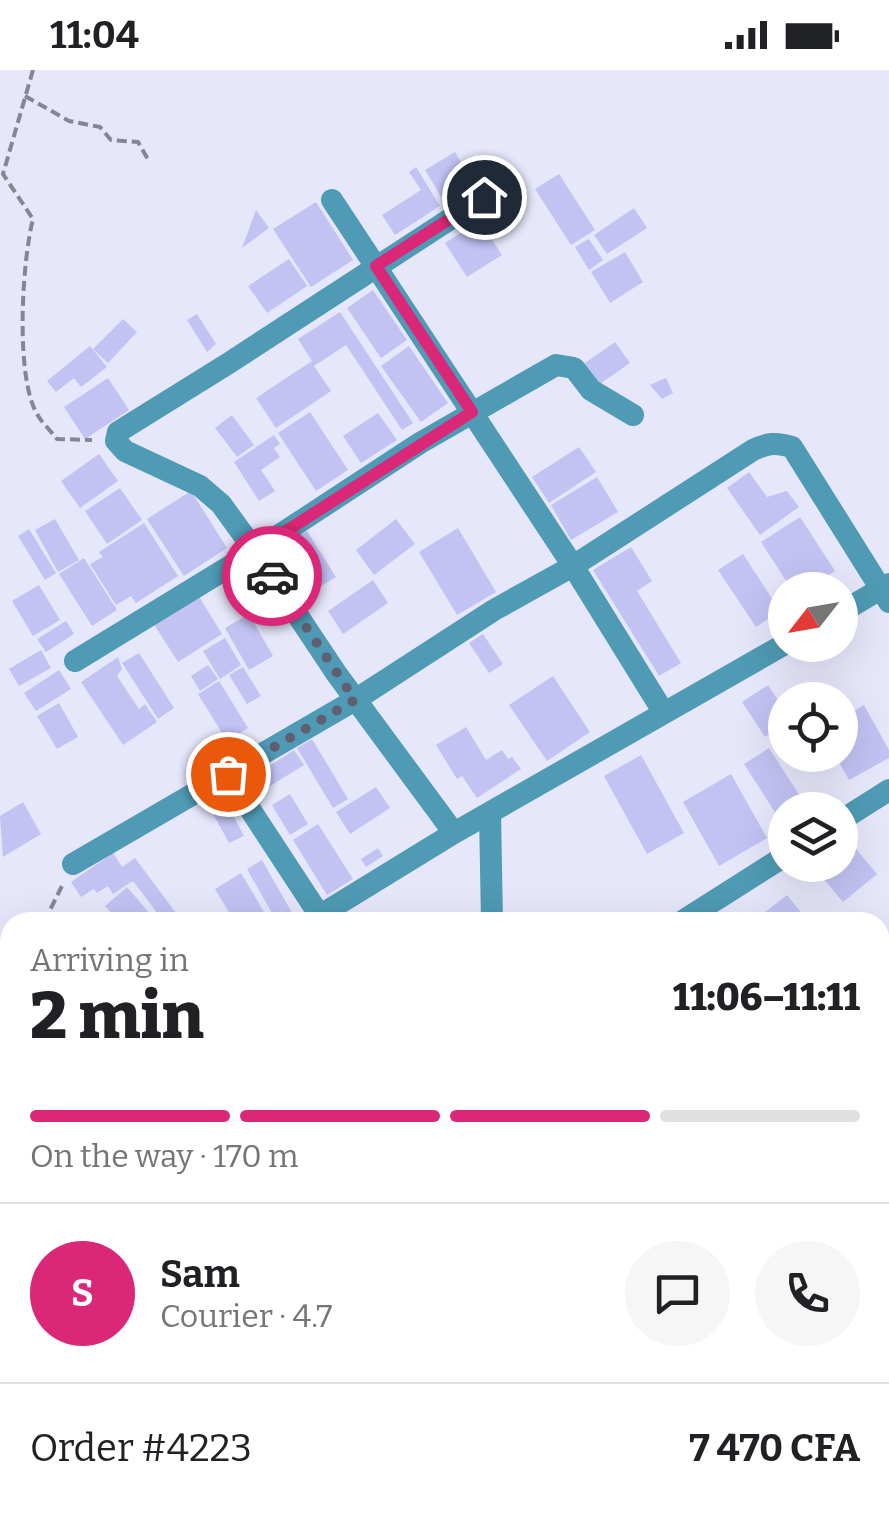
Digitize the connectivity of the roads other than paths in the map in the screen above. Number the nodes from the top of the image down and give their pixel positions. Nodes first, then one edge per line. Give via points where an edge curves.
1 (484, 197) dead end
2 (332, 200) dead end
3 (376, 266) junction
4 (472, 412) junction
5 (633, 414) dead end
6 (255, 551) junction
7 (573, 566) junction
8 (886, 592) edge
9 (858, 605) edge
10 (768, 654) edge
11 (75, 662) dead end
12 (355, 700) junction
13 (664, 713) junction
14 (228, 774) junction
15 (889, 790) edge
16 (858, 810) edge
17 (490, 814) junction
18 (454, 833) junction
19 (73, 864) road end
20 (768, 867) edge
21 (310, 912) edge
22 (325, 912) edge
23 (492, 912) edge
24 (696, 912) edge

1 - 3 street
2 - 3 street
3 - 4 street
3 - 6 street via 118,432 116,442 138,458 200,486 221,504
4 - 5 street via 556,365 574,368 591,390
4 - 6 street
4 - 7 street
6 - 11 street
6 - 12 street
7 - 8 street via 753,450 779,443 792,447
7 - 12 street
7 - 13 street
8 - 9 street
10 - 13 street
12 - 14 street
12 - 18 street
13 - 17 street
14 - 19 street
14 - 21 street
15 - 16 street
17 - 18 street
17 - 23 street
18 - 22 street
20 - 24 street

